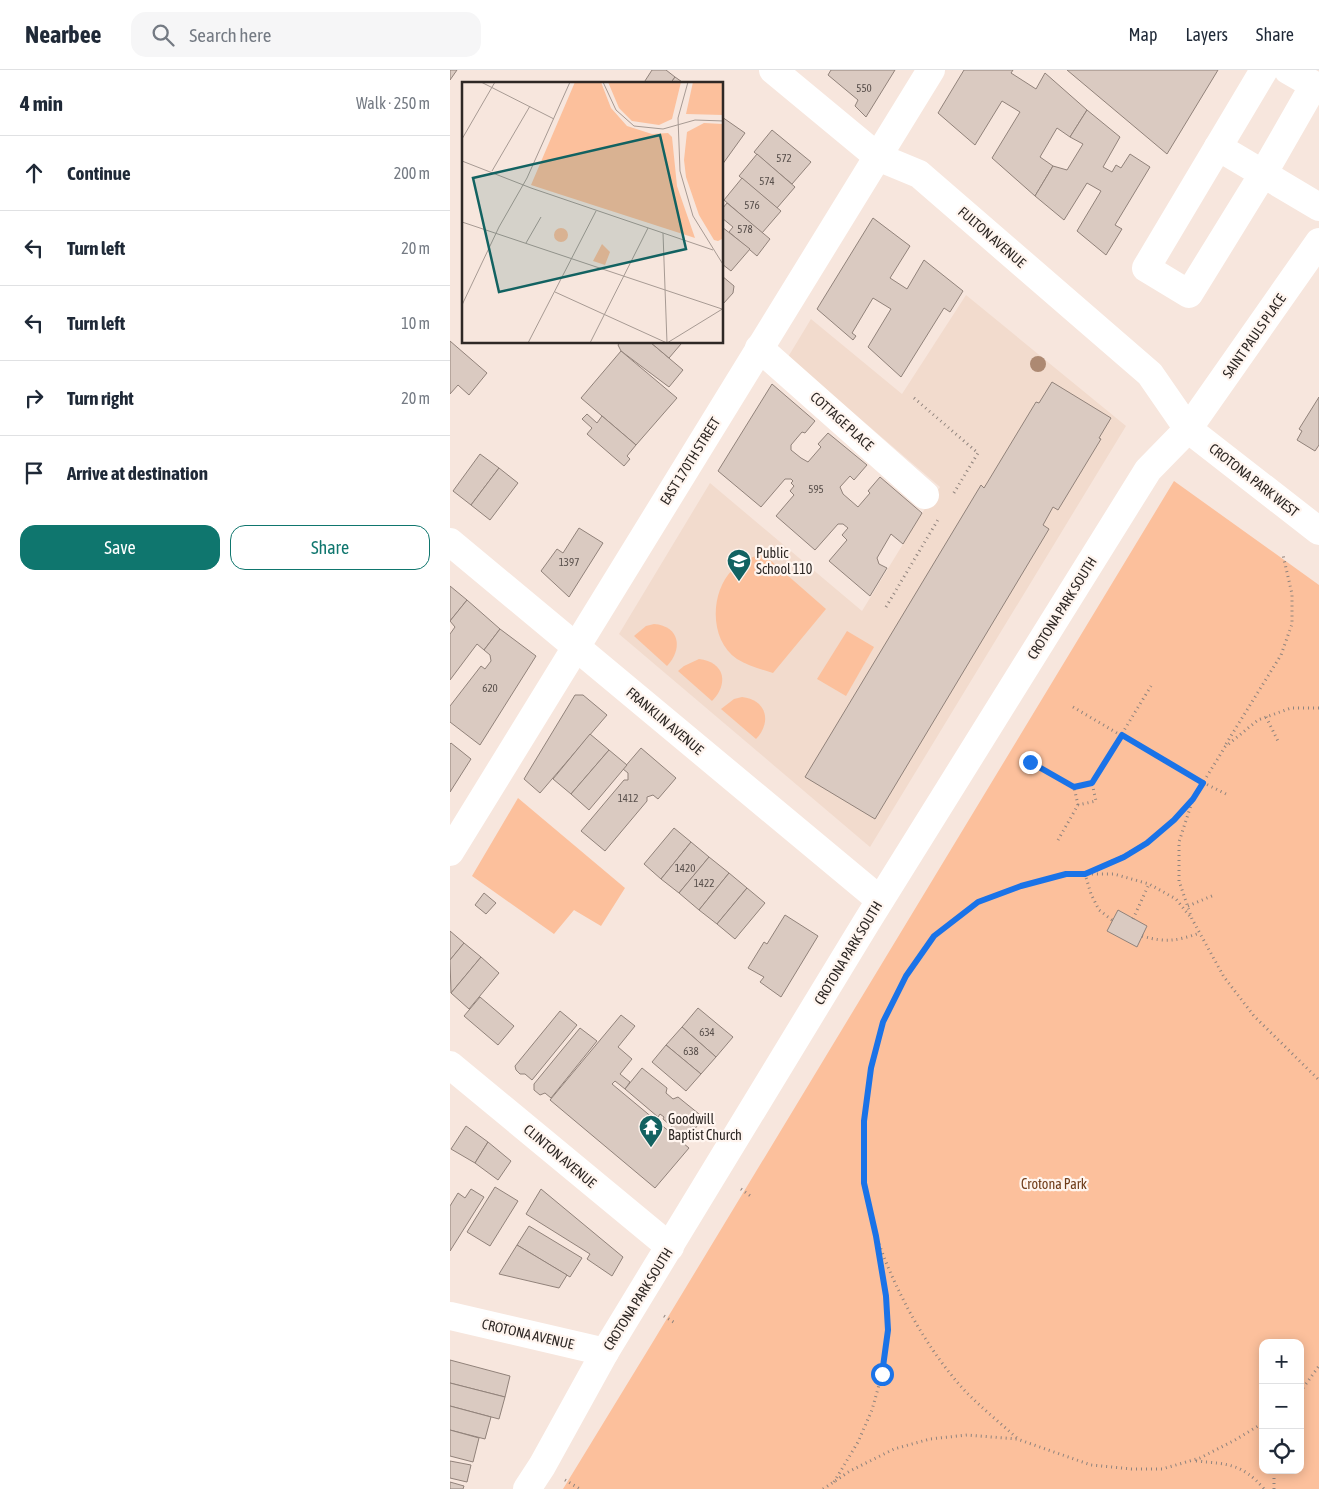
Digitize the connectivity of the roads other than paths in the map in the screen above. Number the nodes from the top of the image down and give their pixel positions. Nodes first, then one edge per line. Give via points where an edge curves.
1 (773, 70) edge
2 (931, 70) edge
3 (1264, 70) edge
4 (1288, 70) edge
5 (1218, 147) junction
6 (878, 156) junction
7 (1263, 174) junction
8 (1319, 207) edge
9 (1319, 242) edge
10 (759, 348) junction
11 (1188, 429) junction
12 (925, 495) dead end
13 (1319, 531) edge
14 (450, 542) edge
15 (576, 646) junction
16 (450, 852) edge
17 (880, 900) junction
18 (450, 1065) edge
19 (670, 1247) junction
20 (450, 1316) edge
21 (605, 1352) junction
22 (527, 1489) edge

1 - 6 street, FULTON AVENUE
2 - 6 street, EAST 170TH STREET
3 - 5 street
4 - 7 street via 1314,85
5 - 7 street
5 - 7 street via 1146,268 1189,294
6 - 10 street, EAST 170TH STREET
6 - 11 street, FULTON AVENUE via 919,174 1150,374
7 - 8 street
9 - 11 street, SAINT PAULS PLACE
10 - 12 street, COTTAGE PLACE
10 - 15 street, EAST 170TH STREET
11 - 13 street, CROTONA PARK WEST
11 - 17 street, CROTONA PARK SOUTH via 1148,470
14 - 15 street, FRANKLIN AVENUE
15 - 16 street, EAST 170TH STREET
15 - 17 street, FRANKLIN AVENUE
17 - 19 street, CROTONA PARK SOUTH
18 - 19 street, CLINTON AVENUE
19 - 21 street, CROTONA PARK SOUTH
20 - 21 street, CROTONA AVENUE
21 - 22 street, CROTONA PARK SOUTH

